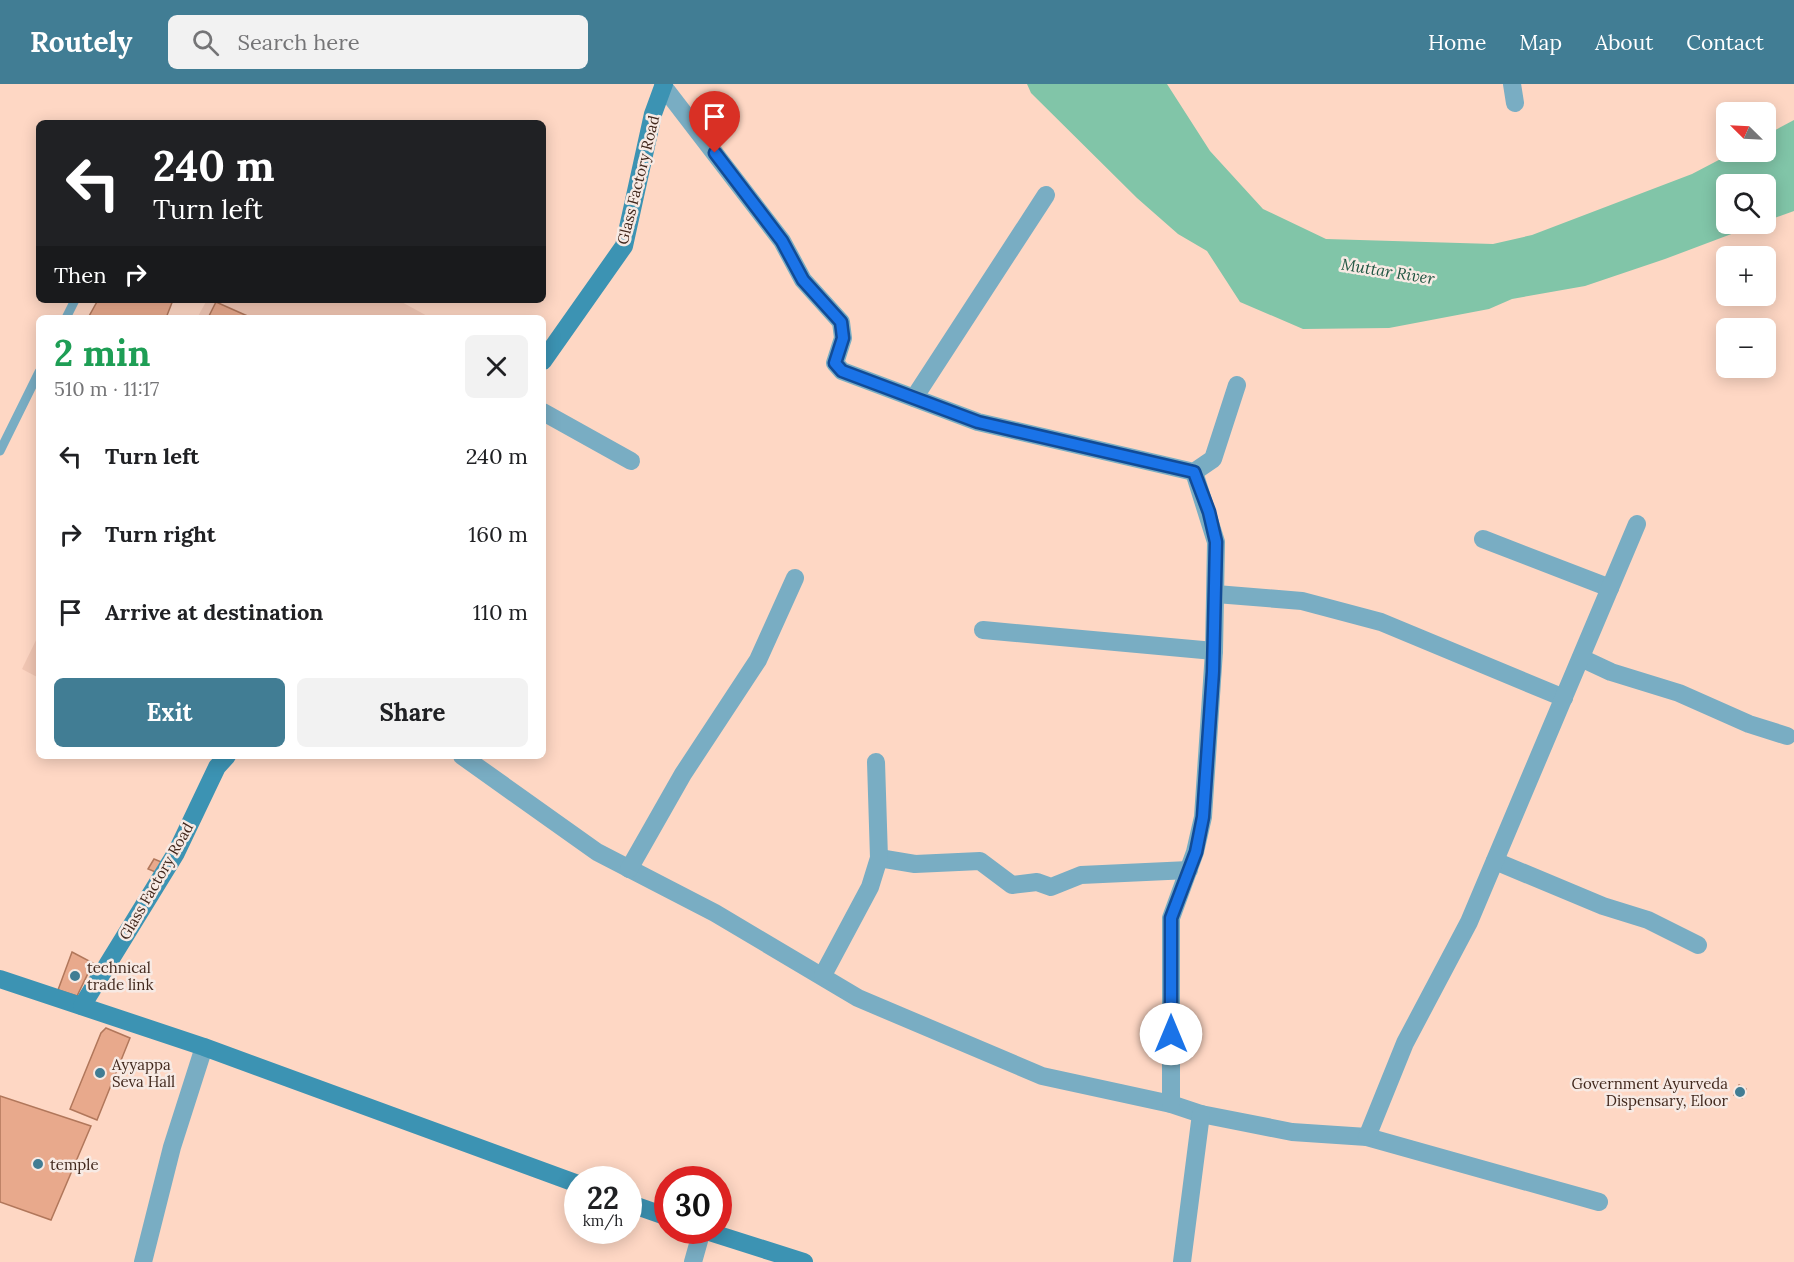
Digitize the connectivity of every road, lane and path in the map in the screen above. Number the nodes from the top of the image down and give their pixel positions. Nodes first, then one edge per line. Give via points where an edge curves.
1 (1512, 84) edge
2 (663, 85) edge
3 (1515, 104) dead end
4 (1046, 195) dead end
5 (546, 357) edge
6 (36, 378) edge
7 (1237, 385) dead end
8 (914, 398) junction
9 (546, 414) edge
10 (0, 451) edge
11 (631, 461) dead end
12 (1194, 472) junction
13 (1637, 524) dead end
14 (1483, 539) dead end
15 (795, 578) dead end
16 (1610, 588) junction
17 (1216, 594) junction
18 (983, 630) dead end
19 (1214, 651) junction
20 (1581, 658) junction
21 (1564, 698) junction
22 (1792, 732) edge
23 (224, 759) edge
24 (466, 759) edge
25 (876, 762) dead end
26 (879, 858) junction
27 (1495, 861) junction
28 (629, 869) junction
29 (1189, 870) junction
30 (1698, 945) dead end
31 (823, 975) junction
32 (0, 979) edge
33 (82, 1006) junction
34 (204, 1047) junction
35 (1171, 1104) junction
36 (1201, 1114) junction
37 (1367, 1137) junction
38 (564, 1179) edge
39 (1599, 1202) dead end
40 (732, 1239) edge
41 (698, 1244) edge
42 (143, 1262) edge
43 (693, 1262) edge
44 (804, 1262) edge
45 (1182, 1262) edge

1 - 3 street
2 - 5 main road, Glass Factory Road via 624,246
2 - 8 street via 782,241 803,280 841,322 843,338 835,363 842,371
4 - 8 street
6 - 10 lane
7 - 12 street via 1213,459
8 - 12 street via 978,422
9 - 11 street
12 - 17 street via 1216,542
13 - 16 street
14 - 16 street
15 - 28 street via 758,660 683,774
16 - 20 street
17 - 19 street
17 - 21 street via 1302,602 1381,622
18 - 19 street
19 - 29 street via 1203,817
20 - 21 street
20 - 22 street via 1611,672 1679,693 1749,724
21 - 27 street
23 - 33 main road, Glass Factory Road via 176,853
24 - 28 street via 597,852
25 - 26 street
26 - 29 street via 915,864 980,861 1012,885 1037,882 1051,887 1080,875
26 - 31 street via 870,886
27 - 30 street via 1647,920
27 - 37 street via 1470,922 1405,1043
28 - 31 street
29 - 35 street via 1171,918
31 - 35 street via 858,998 1042,1076
32 - 33 main road
33 - 34 main road
34 - 38 main road
34 - 42 street via 172,1147
35 - 36 street
36 - 37 street via 1292,1132
36 - 45 street
37 - 39 street
40 - 44 main road
41 - 43 street

